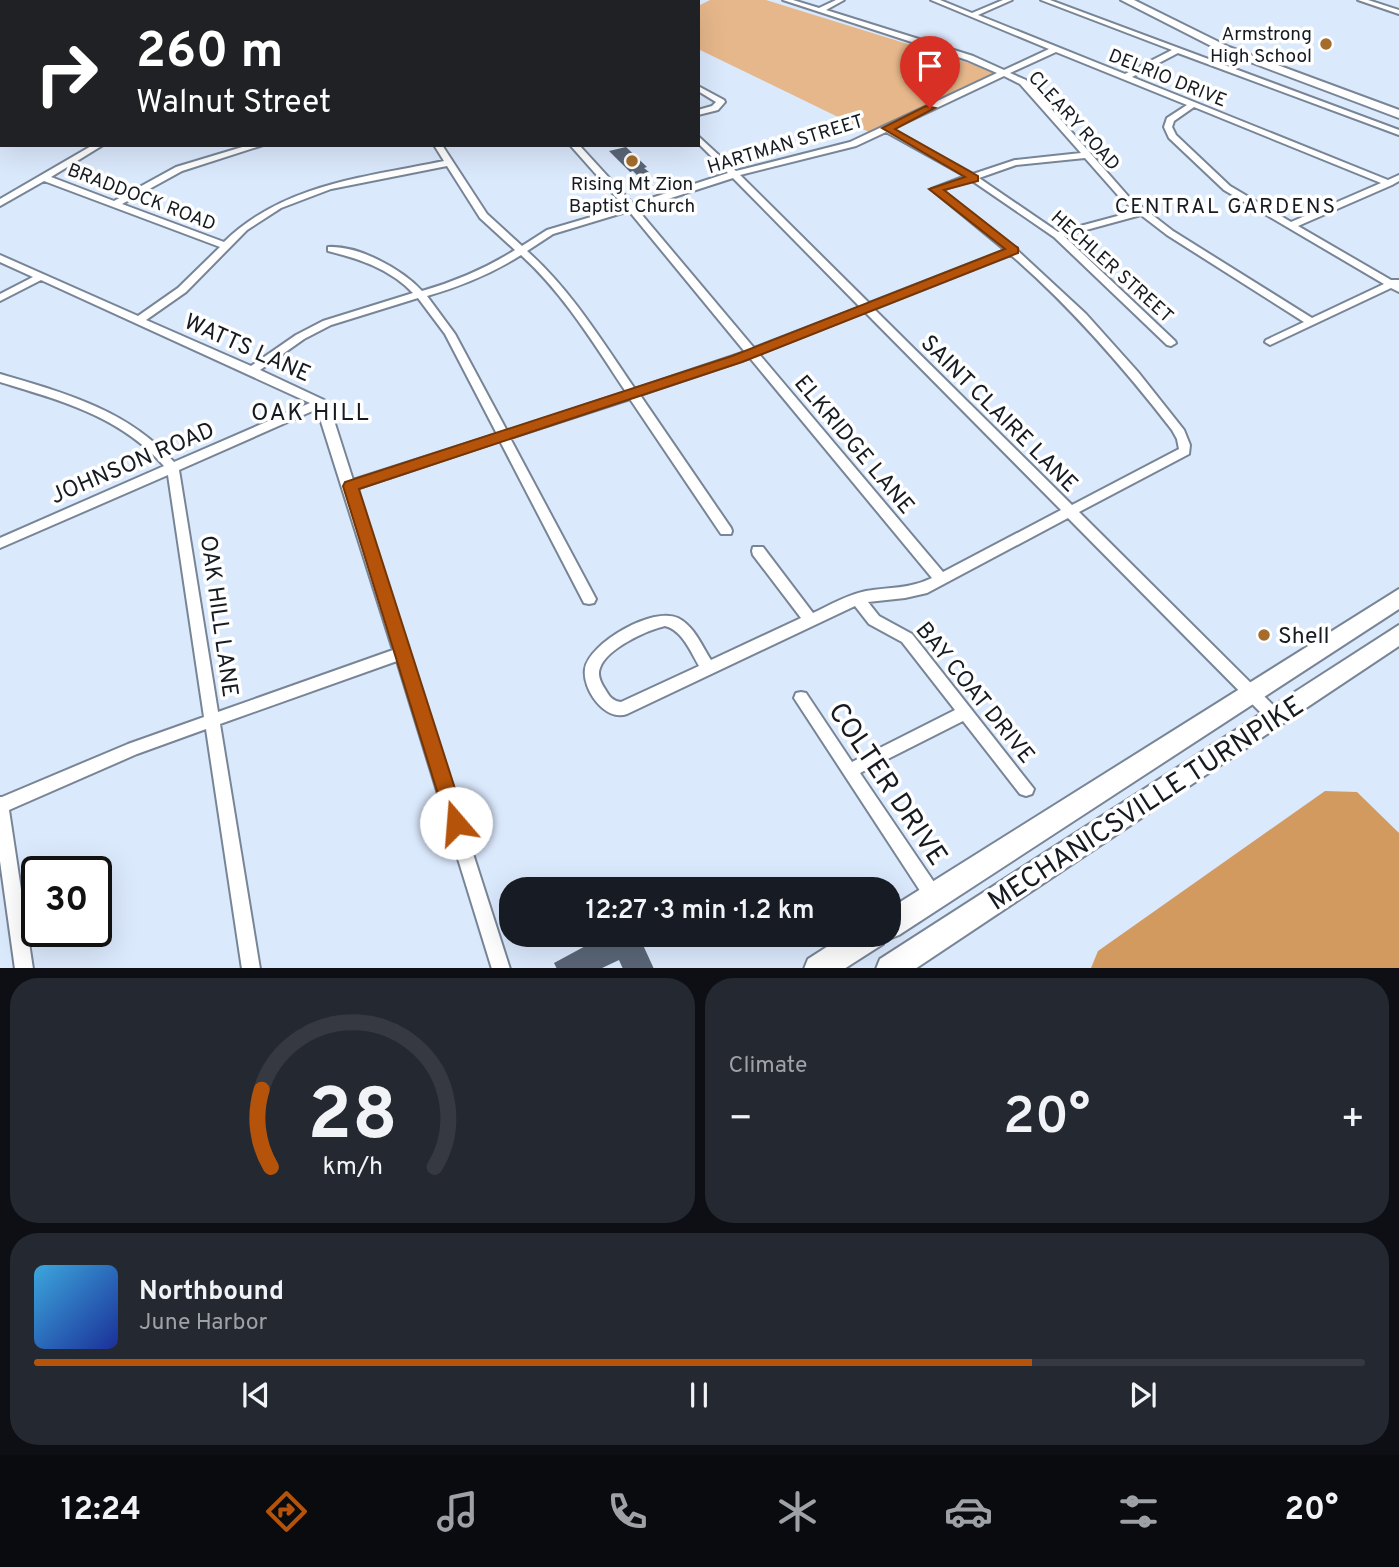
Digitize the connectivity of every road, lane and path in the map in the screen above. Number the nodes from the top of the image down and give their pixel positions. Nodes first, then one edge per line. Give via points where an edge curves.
1 (786, 0) edge
2 (841, 0) edge
3 (934, 0) edge
4 (1009, 0) edge
5 (1044, 0) edge
6 (1126, 0) edge
7 (1149, 0) edge
8 (1361, 0) edge
9 (819, 11) junction
10 (1399, 12) edge
11 (972, 15) junction
12 (1055, 49) junction
13 (1178, 50) junction
14 (1005, 72) junction
15 (1126, 77) junction
16 (700, 89) edge
17 (712, 95) junction
18 (700, 98) edge
19 (1399, 101) edge
20 (1194, 104) junction
21 (700, 112) edge
22 (1399, 114) edge
23 (887, 128) junction
24 (1399, 133) edge
25 (700, 140) edge
26 (96, 147) edge
27 (252, 147) edge
28 (439, 147) edge
29 (576, 147) edge
30 (1086, 155) junction
31 (449, 163) junction
32 (734, 174) junction
33 (45, 178) junction
34 (974, 178) junction
35 (1394, 181) edge
36 (0, 203) edge
37 (114, 204) junction
38 (630, 208) junction
39 (1143, 212) junction
40 (1289, 226) junction
41 (1057, 235) junction
42 (226, 246) junction
43 (331, 249) dead end
44 (1014, 250) junction
45 (520, 251) junction
46 (0, 258) edge
47 (41, 276) junction
48 (1396, 284) edge
49 (421, 295) junction
50 (0, 298) edge
51 (868, 309) junction
52 (139, 320) junction
53 (1311, 322) junction
54 (1270, 342) dead end
55 (1171, 343) dead end
56 (751, 354) junction
57 (252, 371) junction
58 (0, 378) edge
59 (632, 393) junction
60 (320, 403) junction
61 (503, 436) junction
62 (173, 467) junction
63 (351, 486) junction
64 (1069, 512) junction
65 (726, 531) dead end
66 (0, 543) edge
67 (758, 551) dead end
68 (940, 578) junction
69 (1399, 598) edge
70 (589, 599) dead end
71 (858, 599) junction
72 (811, 621) junction
73 (1399, 634) edge
74 (401, 653) junction
75 (709, 669) junction
76 (1251, 693) junction
77 (801, 698) dead end
78 (965, 712) junction
79 (1274, 716) junction
80 (212, 721) junction
81 (849, 771) junction
82 (1026, 789) dead end
83 (0, 805) edge
84 (933, 897) junction
85 (901, 917) edge
86 (852, 947) edge
87 (24, 968) edge
88 (251, 968) edge
89 (501, 968) edge
90 (818, 968) edge
91 (890, 968) edge

1 - 9 street, CLEARY ROAD
2 - 9 street
3 - 11 street, DELRIO DRIVE
4 - 11 street
5 - 13 street
6 - 22 highway via 1225,49
7 - 19 highway via 1250,47
8 - 10 street
9 - 14 street, CLEARY ROAD
11 - 12 street, DELRIO DRIVE
12 - 14 street, HARTMAN STREET
12 - 15 street, DELRIO DRIVE
13 - 15 street
13 - 24 street
14 - 23 street, HARTMAN STREET
14 - 30 street, CLEARY ROAD via 1023,82
15 - 20 street, DELRIO DRIVE
16 - 17 street
17 - 18 street
17 - 21 street via 720,104
20 - 35 street, DELRIO DRIVE
20 - 40 street via 1170,120 1172,136 1227,188
23 - 32 street, HARTMAN STREET via 842,148
23 - 34 street, HECHLER STREET
25 - 32 street, SAINT CLAIRE LANE
26 - 33 street
27 - 37 street via 179,169
28 - 31 street
29 - 38 street, ELKRIDGE LANE
30 - 34 street via 1014,163
30 - 39 street, CLEARY ROAD
31 - 42 street via 307,194 258,217
31 - 45 street via 483,216
32 - 38 street, HARTMAN STREET
32 - 51 street, SAINT CLAIRE LANE
33 - 36 street
33 - 37 street, BRADDOCK ROAD
34 - 41 street, HECHLER STREET
34 - 44 street via 935,189
35 - 40 street
37 - 42 street, BRADDOCK ROAD
38 - 45 street, HARTMAN STREET via 559,229
38 - 56 street, ELKRIDGE LANE
39 - 41 street
39 - 53 street, CLEARY ROAD
40 - 48 street
41 - 55 street, HECHLER STREET
42 - 52 street via 181,290
43 - 49 street via 388,267
44 - 51 street
44 - 64 street via 1085,317 1181,435 1186,448 1179,456
45 - 49 street, HARTMAN STREET via 481,275
45 - 59 street via 561,290
46 - 47 street, WATTS LANE
47 - 50 street
47 - 52 street, WATTS LANE
48 - 53 street
49 - 57 street, HARTMAN STREET via 327,323
49 - 61 street via 450,334
51 - 56 street
51 - 64 street, SAINT CLAIRE LANE
52 - 57 street, WATTS LANE
53 - 54 street
56 - 59 street
56 - 68 street, ELKRIDGE LANE
57 - 60 street, WATTS LANE
58 - 62 street via 113,416 153,445
59 - 61 street
59 - 65 street
60 - 62 street, JOHNSON ROAD
60 - 63 street, WATTS LANE
61 - 63 street
61 - 70 street
62 - 66 street, JOHNSON ROAD
62 - 80 street, OAK HILL LANE
63 - 74 street, WATTS LANE
64 - 68 street
64 - 76 street, SAINT CLAIRE LANE
67 - 72 street
68 - 71 street via 912,592
69 - 76 highway, MECHANICSVILLE TURNPIKE
71 - 72 street
71 - 78 street, BAY COAT DRIVE via 874,620 907,638
72 - 75 street
73 - 79 highway, MECHANICSVILLE TURNPIKE
74 - 80 street
74 - 89 street, WATTS LANE
75 - 75 street via 622,709 604,702 591,673 602,653 646,623 666,620 681,628
76 - 79 street, SAINT CLAIRE LANE
76 - 84 highway, MECHANICSVILLE TURNPIKE
77 - 81 street, COLTER DRIVE
78 - 81 street
78 - 82 street, BAY COAT DRIVE
79 - 91 highway, MECHANICSVILLE TURNPIKE
80 - 83 street via 133,748
80 - 88 street, OAK HILL LANE
81 - 84 street, COLTER DRIVE
83 - 87 street
84 - 85 highway, MECHANICSVILLE TURNPIKE
86 - 90 highway

